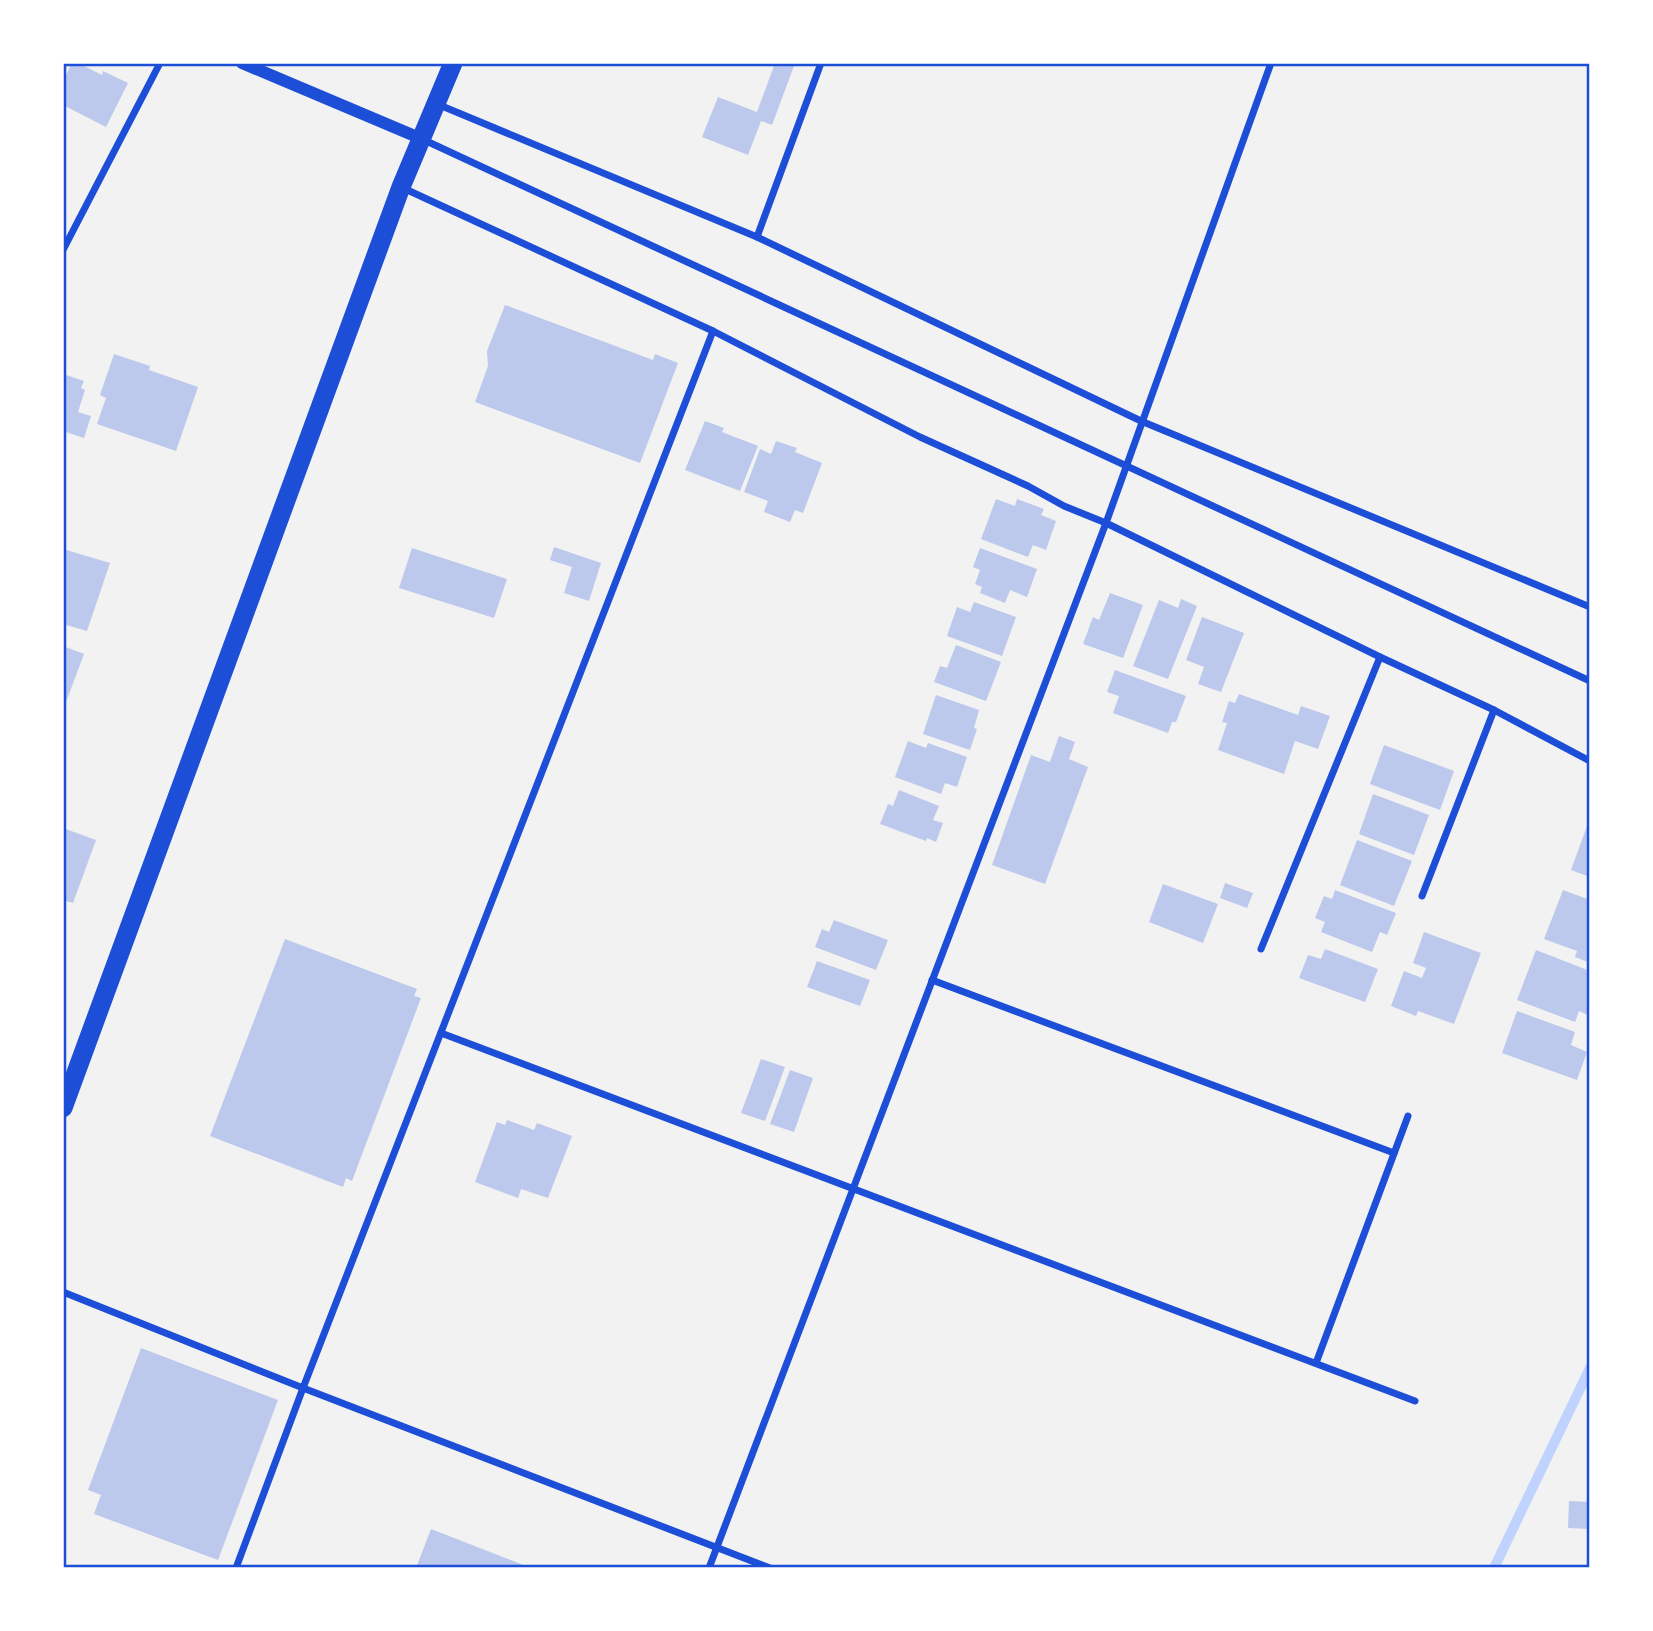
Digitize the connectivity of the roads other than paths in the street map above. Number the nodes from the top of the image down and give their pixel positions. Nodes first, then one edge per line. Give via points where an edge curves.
1 (160, 63) edge
2 (242, 63) edge
3 (453, 63) edge
4 (821, 63) edge
5 (1271, 63) edge
6 (437, 103) junction
7 (422, 139) junction
8 (401, 187) junction
9 (757, 237) junction
10 (63, 250) edge
11 (713, 331) junction
12 (1141, 421) junction
13 (1125, 465) junction
14 (1106, 523) junction
15 (1590, 607) edge
16 (1380, 657) junction
17 (1590, 681) edge
18 (1494, 710) junction
19 (1590, 761) edge
20 (1422, 896) dead end
21 (1261, 949) dead end
22 (932, 981) junction
23 (441, 1033) junction
24 (63, 1108) edge
25 (1408, 1116) dead end
26 (1394, 1153) junction
27 (853, 1188) junction
28 (63, 1292) edge
29 (1315, 1363) junction
30 (303, 1388) junction
31 (1415, 1401) dead end
32 (717, 1547) junction
33 (236, 1568) edge
34 (709, 1568) edge
35 (770, 1568) edge

1 - 10 street
2 - 7 street
3 - 6 highway
4 - 9 street
5 - 12 street
6 - 7 highway
6 - 9 street
7 - 8 highway
7 - 13 street
8 - 11 street
8 - 24 highway
9 - 12 street
11 - 14 street via 920,437
11 - 23 street
12 - 13 street
12 - 15 street
13 - 14 street
13 - 17 street
14 - 16 street
14 - 22 street
16 - 18 street
16 - 21 street
18 - 19 street
18 - 20 street
22 - 26 street
22 - 27 street
23 - 27 street
23 - 30 street
25 - 26 street
26 - 29 street
27 - 29 street
27 - 32 street
28 - 30 street
29 - 31 street
30 - 32 street
30 - 33 street
32 - 34 street
32 - 35 street

